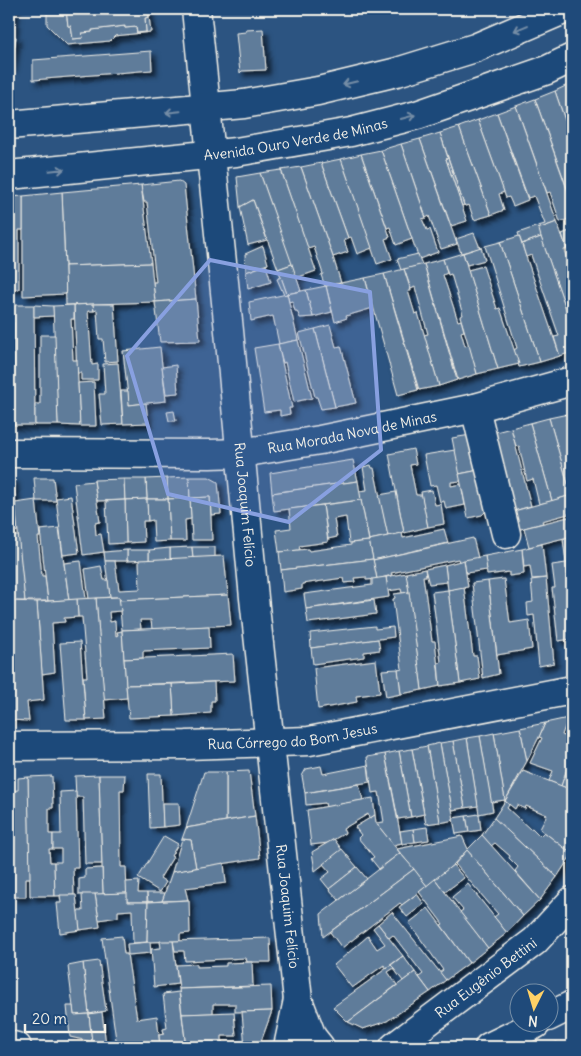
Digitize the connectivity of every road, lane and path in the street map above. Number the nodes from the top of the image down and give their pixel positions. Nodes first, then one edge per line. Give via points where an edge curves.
1 (196, 9) edge
2 (566, 9) edge
3 (572, 58) edge
4 (207, 108) junction
5 (9, 125) edge
6 (211, 154) junction
7 (9, 175) edge
8 (572, 381) edge
9 (474, 408) junction
10 (241, 452) junction
11 (9, 453) edge
12 (506, 534) dead end
13 (572, 690) edge
14 (270, 742) junction
15 (9, 746) edge
16 (572, 901) edge
17 (298, 1000) junction
18 (572, 1005) edge
19 (558, 1012) edge
20 (516, 1034) edge
21 (9, 1045) edge
22 (18, 1047) edge
23 (288, 1047) edge
24 (320, 1047) edge
25 (394, 1047) edge
26 (489, 1047) edge

1 - 4 street, Rua Joaquim Felício
2 -> 4 street via 475,48 397,72 318,91
6 -> 3 street, Avenida Ouro Verde de Minas via 351,132 398,120 547,70
4 -> 5 street
4 - 6 street, Rua Joaquim Felício
7 -> 6 street, Avenida Ouro Verde de Minas
6 - 10 street, Rua Joaquim Felício
8 - 9 street, Rua Morada Nova de Minas
9 - 10 street, Rua Morada Nova de Minas via 320,440
9 - 12 street
10 - 11 street, Rua Morada Nova de Minas
10 - 14 street, Rua Joaquim Felício
13 - 14 street, Rua Córrego do Bom Jesus via 309,741
14 - 15 street, Rua Córrego do Bom Jesus
14 - 17 street, Rua Joaquim Felício
16 - 25 street, Rua Eugênio Bettini via 535,941
17 - 23 street, Rua Joaquim Felício
17 - 24 street, Rua Joaquim Felício via 312,1037
18 - 19 street
20 - 26 street
21 - 22 street

